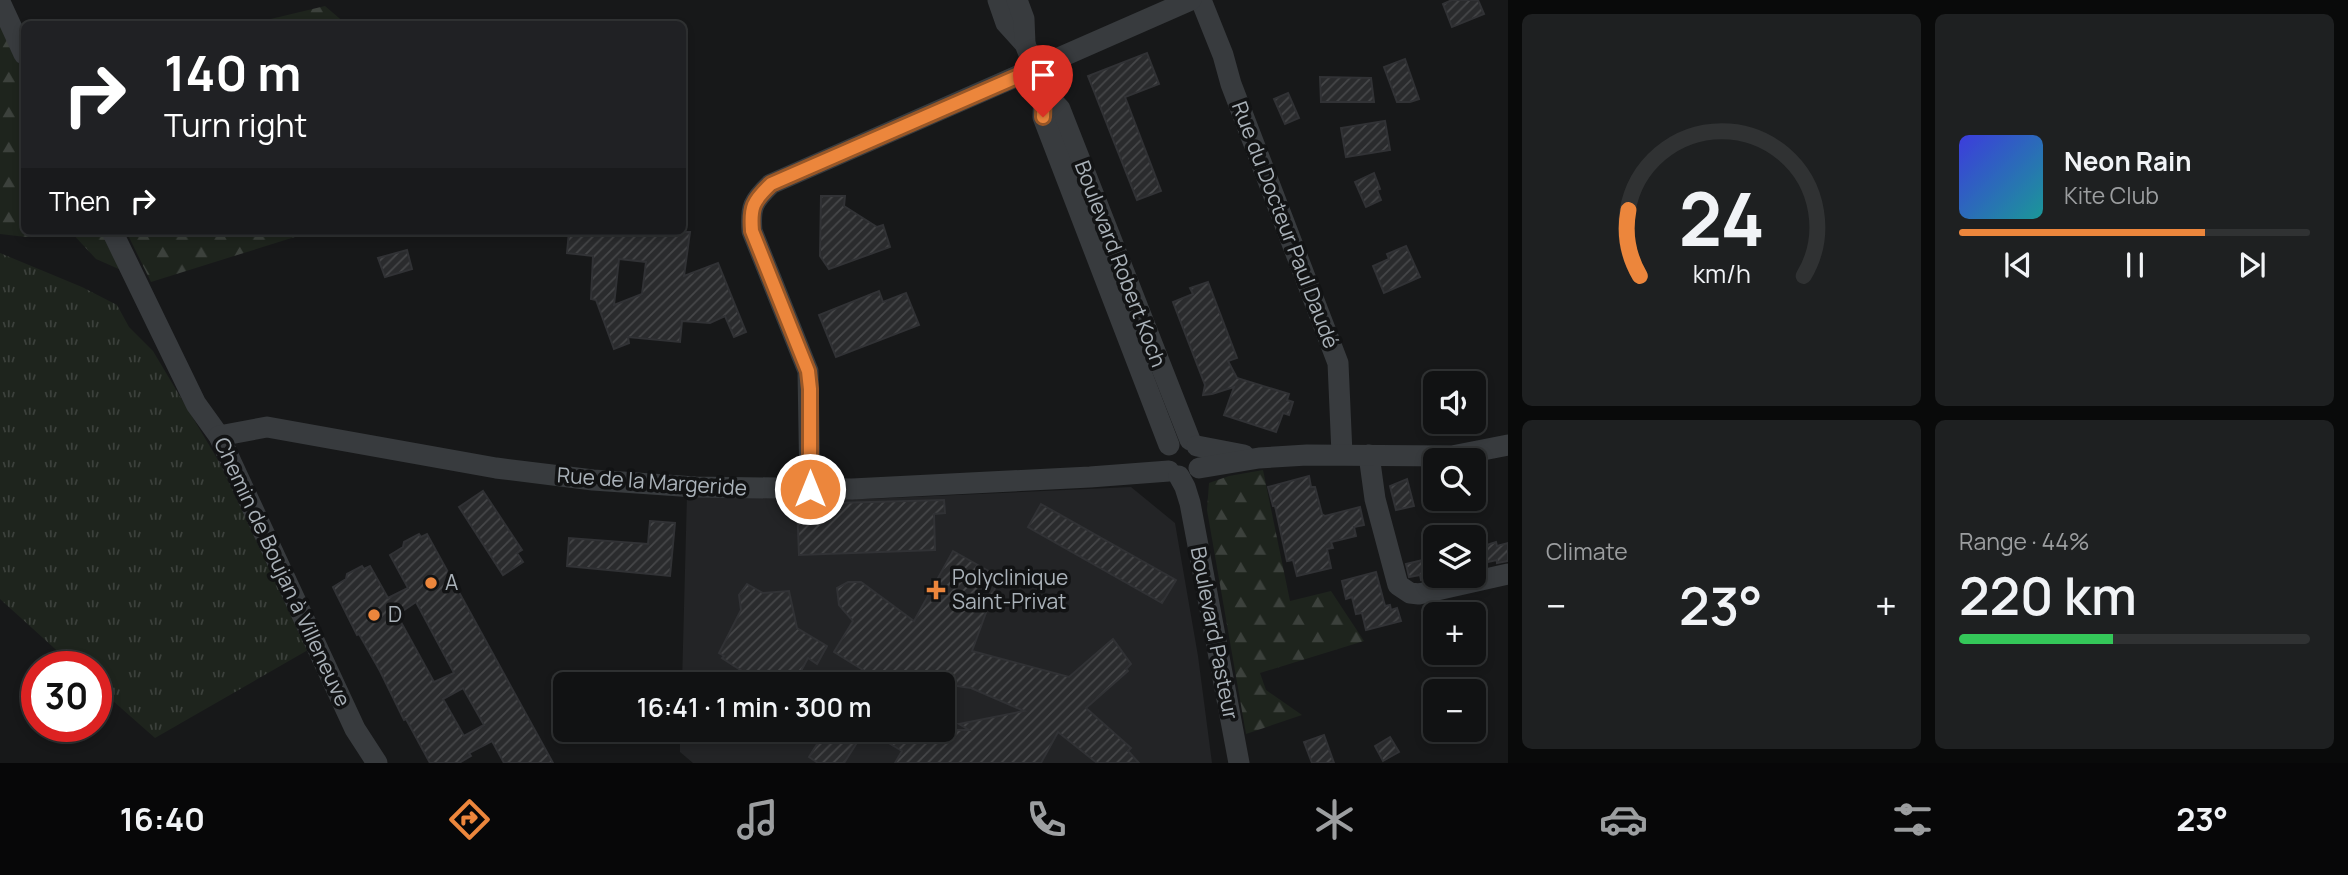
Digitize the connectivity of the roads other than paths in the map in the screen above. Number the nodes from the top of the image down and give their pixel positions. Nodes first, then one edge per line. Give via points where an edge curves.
1 (998, 0) edge
2 (1017, 0) edge
3 (1191, 0) edge
4 (1201, 0) edge
5 (0, 2) edge
6 (1025, 44) junction
7 (21, 48) edge
8 (1035, 69) junction
9 (114, 235) edge
10 (219, 436) junction
11 (1508, 445) edge
12 (1342, 454) junction
13 (1369, 455) junction
14 (1182, 459) junction
15 (810, 489) junction
16 (1508, 573) edge
17 (377, 763) edge
18 (1239, 763) edge

1 - 6 street, Boulevard Robert Koch via 1006,23
2 - 6 street, Boulevard Robert Koch
3 - 8 street
4 - 12 street, Rue du Docteur Paul Daudé via 1338,363
5 - 7 street
6 - 8 street, Boulevard Robert Koch
8 - 14 street, Boulevard Robert Koch via 1044,92 1060,108
8 - 15 street via 771,184 755,199 752,231 810,379
9 - 10 street, Chemin de Boujan à Villeneuve via 196,404
10 - 15 street, Rue de la Margeride via 267,428 593,480
10 - 17 street, Chemin de Boujan à Villeneuve via 349,716
11 - 13 street via 1452,456
12 - 13 street
12 - 14 street
13 - 16 street via 1375,499 1398,585 1419,594
14 - 15 street, Rue de la Margeride via 1132,474
14 - 18 street, Boulevard Pasteur

